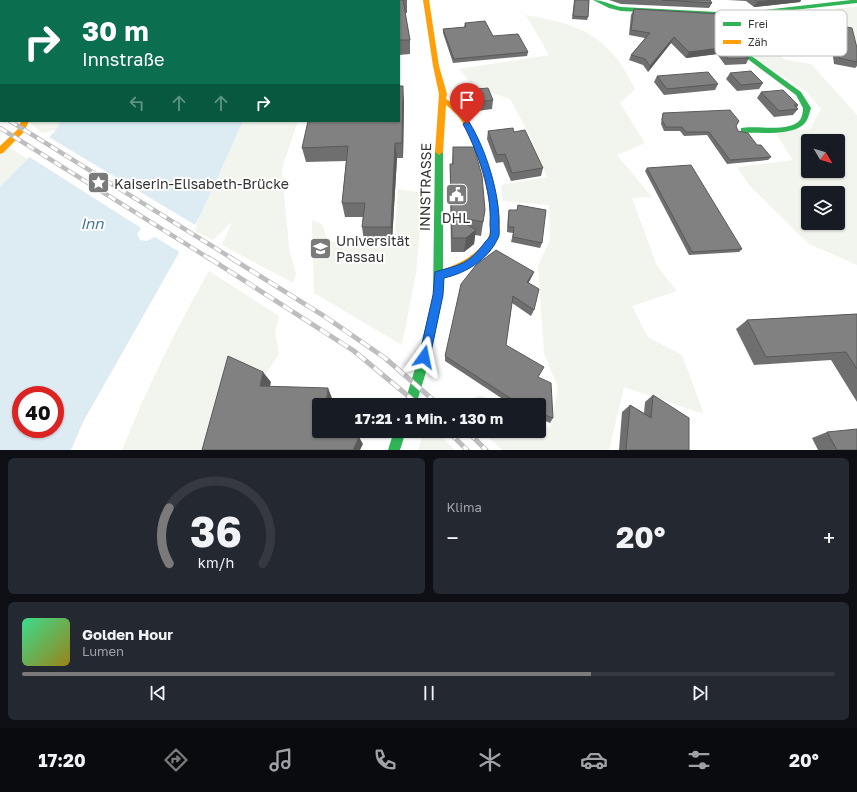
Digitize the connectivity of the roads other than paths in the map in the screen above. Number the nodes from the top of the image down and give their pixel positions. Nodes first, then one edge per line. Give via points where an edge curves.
1 (426, 0) edge
2 (596, 0) edge
3 (857, 1) edge
4 (810, 3) edge
5 (767, 10) edge
6 (715, 14) edge
7 (747, 56) edge
8 (443, 100) junction
9 (25, 122) edge
10 (744, 130) dead end
11 (0, 151) edge
12 (439, 275) junction
13 (412, 398) edge
14 (398, 438) edge
15 (394, 450) edge

1 - 8 street, INNSTRASSE
2 - 6 street via 621,9
3 - 4 street
4 - 5 street
7 - 10 street via 799,94 807,108 803,120 798,125
8 - 12 street, INNSTRASSE via 438,168
8 - 12 street via 450,102 463,116 477,143 493,197 495,213 494,237 481,254 470,264 456,271
9 - 11 street via 21,130
12 - 13 street, INNSTRASSE via 438,295
14 - 15 street

